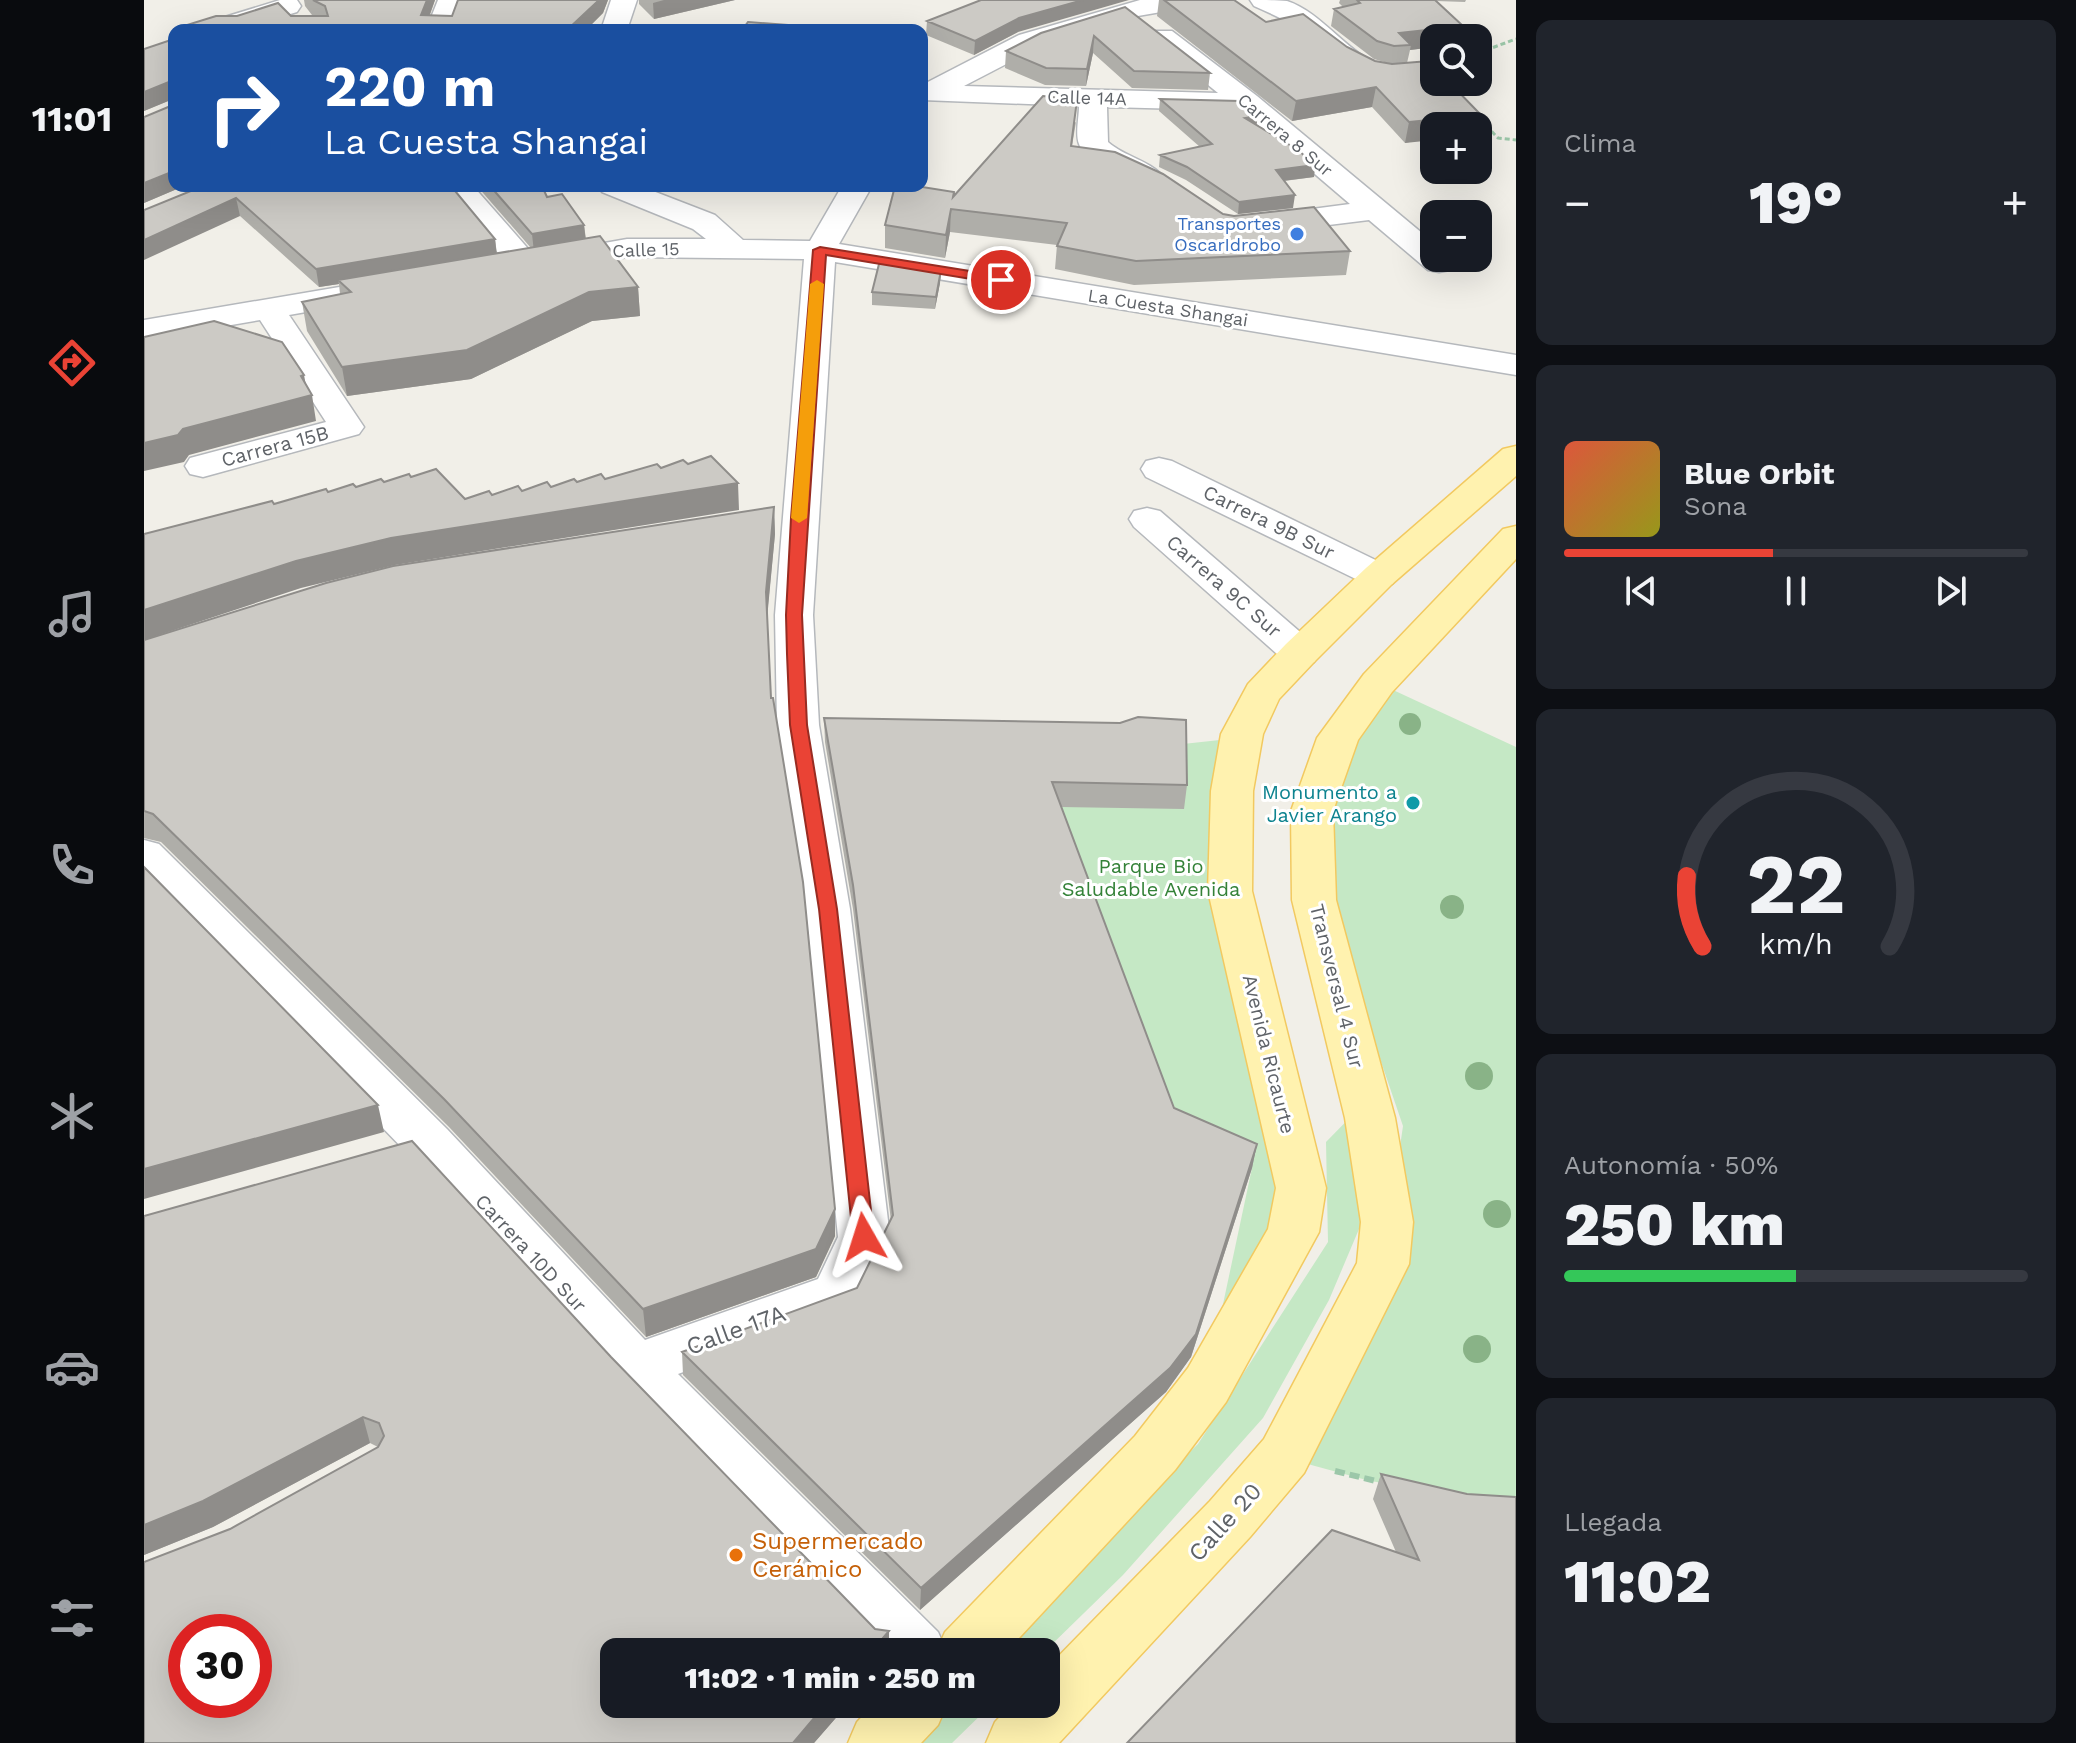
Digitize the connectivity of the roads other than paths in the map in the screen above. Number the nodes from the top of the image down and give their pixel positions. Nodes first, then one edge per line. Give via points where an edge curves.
1 (451, 0) edge
2 (1187, 0) edge
3 (1263, 0) edge
4 (290, 3) edge
5 (1128, 10) junction
6 (229, 24) edge
7 (303, 24) edge
8 (441, 24) edge
9 (1420, 73) edge
10 (928, 93) edge
11 (928, 95) edge
12 (1093, 98) junction
13 (1247, 102) junction
14 (1173, 188) edge
15 (461, 192) edge
16 (628, 192) edge
17 (854, 192) edge
18 (1376, 210) junction
19 (1237, 227) edge
20 (1420, 247) edge
21 (735, 249) junction
22 (820, 250) junction
23 (390, 288) edge
24 (269, 309) junction
25 (144, 330) edge
26 (1516, 365) edge
27 (1516, 457) edge
28 (203, 466) dead end
29 (1159, 469) dead end
30 (799, 518) junction
31 (1147, 519) dead end
32 (762, 521) edge
33 (1516, 537) edge
34 (1379, 576) junction
35 (1300, 653) junction
36 (144, 855) edge
37 (1383, 1264) joint
38 (635, 1366) junction
39 (903, 1638) edge
40 (979, 1638) edge
41 (903, 1718) edge
42 (879, 1743) edge
43 (1017, 1743) edge

1 - 8 street
2 - 5 street
3 - 9 street via 1311,24 1357,67 1380,75
4 - 6 street
4 - 7 street
5 - 10 street via 1029,41
5 - 13 street, Carrera 8 Sur
11 - 12 street, Calle 14A
12 - 13 street, Calle 14A
12 - 14 street via 1093,144 1127,169
13 - 18 street, Carrera 8 Sur
15 - 21 street, Calle 15 via 510,268 627,248
16 - 21 street via 704,222
17 - 22 street
18 - 19 street
18 - 20 street, Carrera 8 Sur
21 - 22 street, Calle 15
22 - 26 street, La Cuesta Shangai
22 - 30 street
23 - 24 street
24 - 25 street
24 - 28 street, Carrera 15B via 347,427
27 - 34 main road, Avenida Ricaurte
29 - 34 street, Carrera 9B Sur
30 - 32 street
30 - 38 street, Calle 17A via 794,615 814,725 864,1237 837,1294
31 - 35 street, Carrera 9C Sur
33 - 37 main road, Transversal 4 Sur via 1378,683 1338,738 1312,811 1314,900 1370,1118 1387,1222
34 - 35 main road, Avenida Ricaurte
35 - 40 main road, Avenida Ricaurte via 1262,693 1242,734 1232,791 1230,891 1301,1188 1293,1232 1207,1385 1155,1453
36 - 38 street, Carrera 10D Sur via 407,1149
37 - 43 main road, Calle 20 via 1284,1456
38 - 39 street, Carrera 10D Sur
41 - 42 main road

